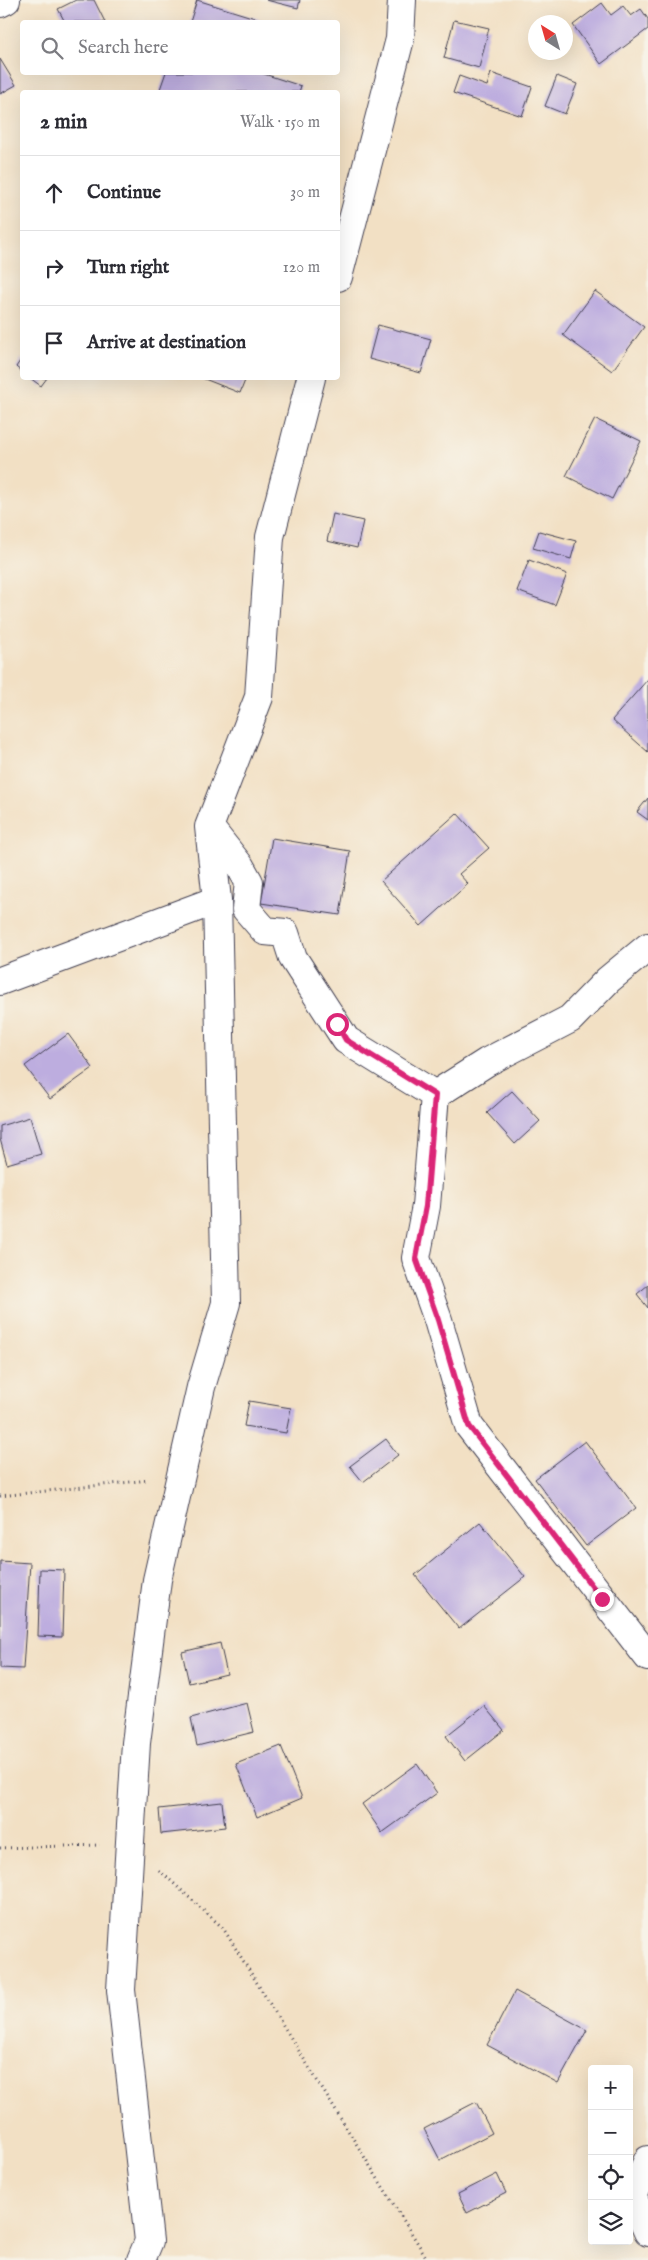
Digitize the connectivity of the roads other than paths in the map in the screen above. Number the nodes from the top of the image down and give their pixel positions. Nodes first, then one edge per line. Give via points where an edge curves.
1 (6, 0) edge
2 (402, 0) edge
3 (0, 3) edge
4 (340, 269) edge
5 (310, 380) edge
6 (209, 827) junction
7 (217, 900) junction
8 (648, 947) edge
9 (0, 981) edge
10 (435, 1095) junction
11 (648, 1657) edge
12 (648, 2160) edge
13 (648, 2232) edge
14 (141, 2260) edge

1 - 3 street
2 - 4 street via 400,39
5 - 6 street via 270,537 259,697
6 - 7 street
6 - 10 street via 249,882 246,909 265,931 285,933 293,958 346,1040
7 - 9 street
7 - 14 street via 226,1303 201,1387 157,1580 136,1743 129,1844 121,1990 149,2241
8 - 10 street via 608,980 570,1019 487,1062
10 - 11 street via 426,1206 416,1258 469,1426
12 - 13 street via 632,2196

